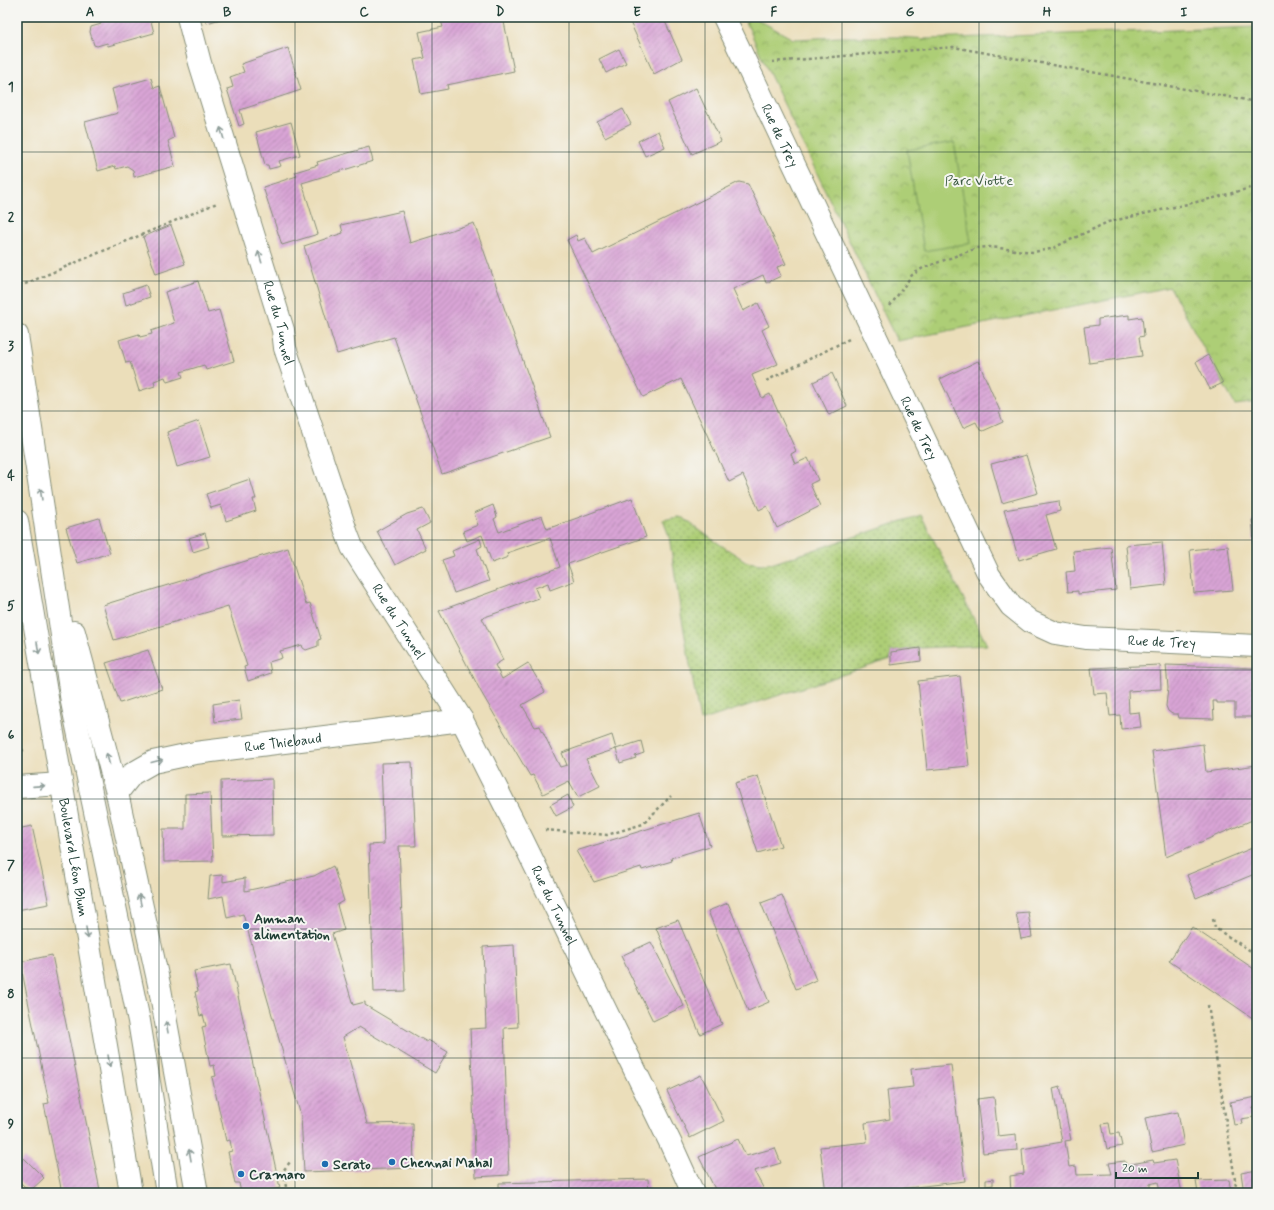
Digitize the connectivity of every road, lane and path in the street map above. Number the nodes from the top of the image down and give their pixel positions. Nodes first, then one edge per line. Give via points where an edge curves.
1 (188, 17) edge
2 (724, 17) edge
3 (766, 62) dead end
4 (1257, 102) edge
5 (1257, 186) edge
6 (223, 200) dead end
7 (25, 284) dead end
8 (887, 310) dead end
9 (872, 327) junction
10 (17, 335) edge
11 (766, 381) dead end
12 (18, 530) edge
13 (47, 532) junction
14 (1257, 646) edge
15 (72, 702) junction
16 (462, 720) junction
17 (24, 750) dead end
18 (17, 752) edge
19 (61, 784) junction
20 (17, 787) edge
21 (117, 793) junction
22 (671, 796) dead end
23 (541, 830) dead end
24 (1213, 919) dead end
25 (1257, 955) edge
26 (1208, 1005) dead end
27 (290, 1162) dead end
28 (286, 1187) dead end
29 (131, 1193) edge
30 (167, 1193) edge
31 (198, 1193) edge
32 (692, 1193) edge
33 (1237, 1193) edge

16 -> 1 street, Rue du Tunnel via 352,547 285,348 283,330
2 - 9 street, Rue de Trey
3 - 4 path via 953,47
5 - 8 path via 1108,222 1051,249 1033,252 977,248 923,268 912,276
6 - 7 path
9 - 11 path
9 - 14 street, Rue de Trey via 989,574 1011,606 1031,622 1055,634 1086,638
13 -> 10 street
12 - 15 street
12 -> 19 street, Boulevard Léon Blum
13 - 15 street
21 -> 13 street
15 - 30 street, Boulevard Léon Blum via 138,1021
21 -> 16 street, Rue Thiebaud via 132,774 152,762 195,753
16 - 32 street, Rue du Tunnel via 670,1142
17 - 18 path
20 -> 19 street
19 -> 29 street, Boulevard Léon Blum
31 -> 21 street via 160,989
22 - 23 path via 643,824 607,836
24 - 25 path via 1215,928
26 - 33 path
27 - 28 path via 283,1171

